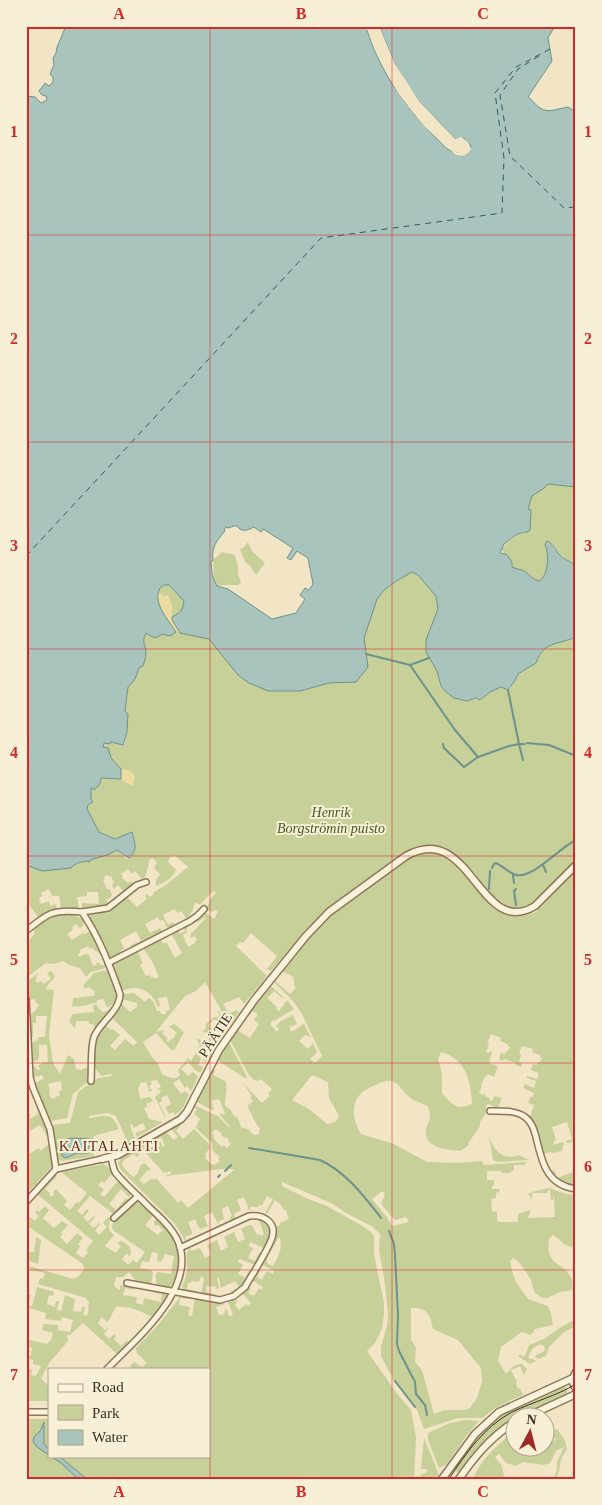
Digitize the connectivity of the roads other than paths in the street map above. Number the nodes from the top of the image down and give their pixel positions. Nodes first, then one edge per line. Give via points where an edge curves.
1 (576, 866) edge
2 (146, 882) dead end
3 (204, 909) dead end
4 (82, 912) junction
5 (26, 931) edge
6 (108, 962) junction
7 (26, 999) edge
8 (91, 1081) dead end
9 (490, 1110) dead end
10 (111, 1157) junction
11 (102, 1159) joint
12 (56, 1169) junction
13 (576, 1189) edge
14 (138, 1196) junction
15 (26, 1202) edge
16 (114, 1218) dead end
17 (180, 1248) junction
18 (127, 1283) dead end
19 (173, 1291) junction
20 (108, 1368) edge
21 (574, 1375) edge
22 (576, 1389) edge
23 (576, 1394) edge
24 (546, 1408) edge
25 (26, 1412) edge
26 (48, 1412) edge
27 (504, 1429) edge
28 (460, 1477) edge
29 (442, 1479) edge

1 - 10 street, PÄÄTIE via 535,906 516,912 493,903 453,858 431,848 413,852 318,922 234,1029 214,1058 184,1116
2 - 4 street via 108,908
3 - 6 street via 190,921
4 - 5 street via 51,913
4 - 6 street
6 - 8 street via 120,998 95,1036
7 - 12 street via 30,1077 50,1129
9 - 13 street via 516,1113 526,1118 534,1129 543,1166 550,1177 558,1184
10 - 11 street, PÄÄTIE
10 - 14 street via 116,1172
11 - 12 street, PÄÄTIE
12 - 15 street
14 - 16 street
14 - 17 street via 171,1230
17 - 19 street via 181,1268
17 - 19 street via 249,1216 265,1218 272,1227 272,1239 240,1292 220,1300
18 - 19 street
19 - 20 street via 164,1308
21 - 22 street
21 - 29 street via 499,1412 475,1434
23 - 24 street
25 - 26 street
27 - 28 street via 482,1448

